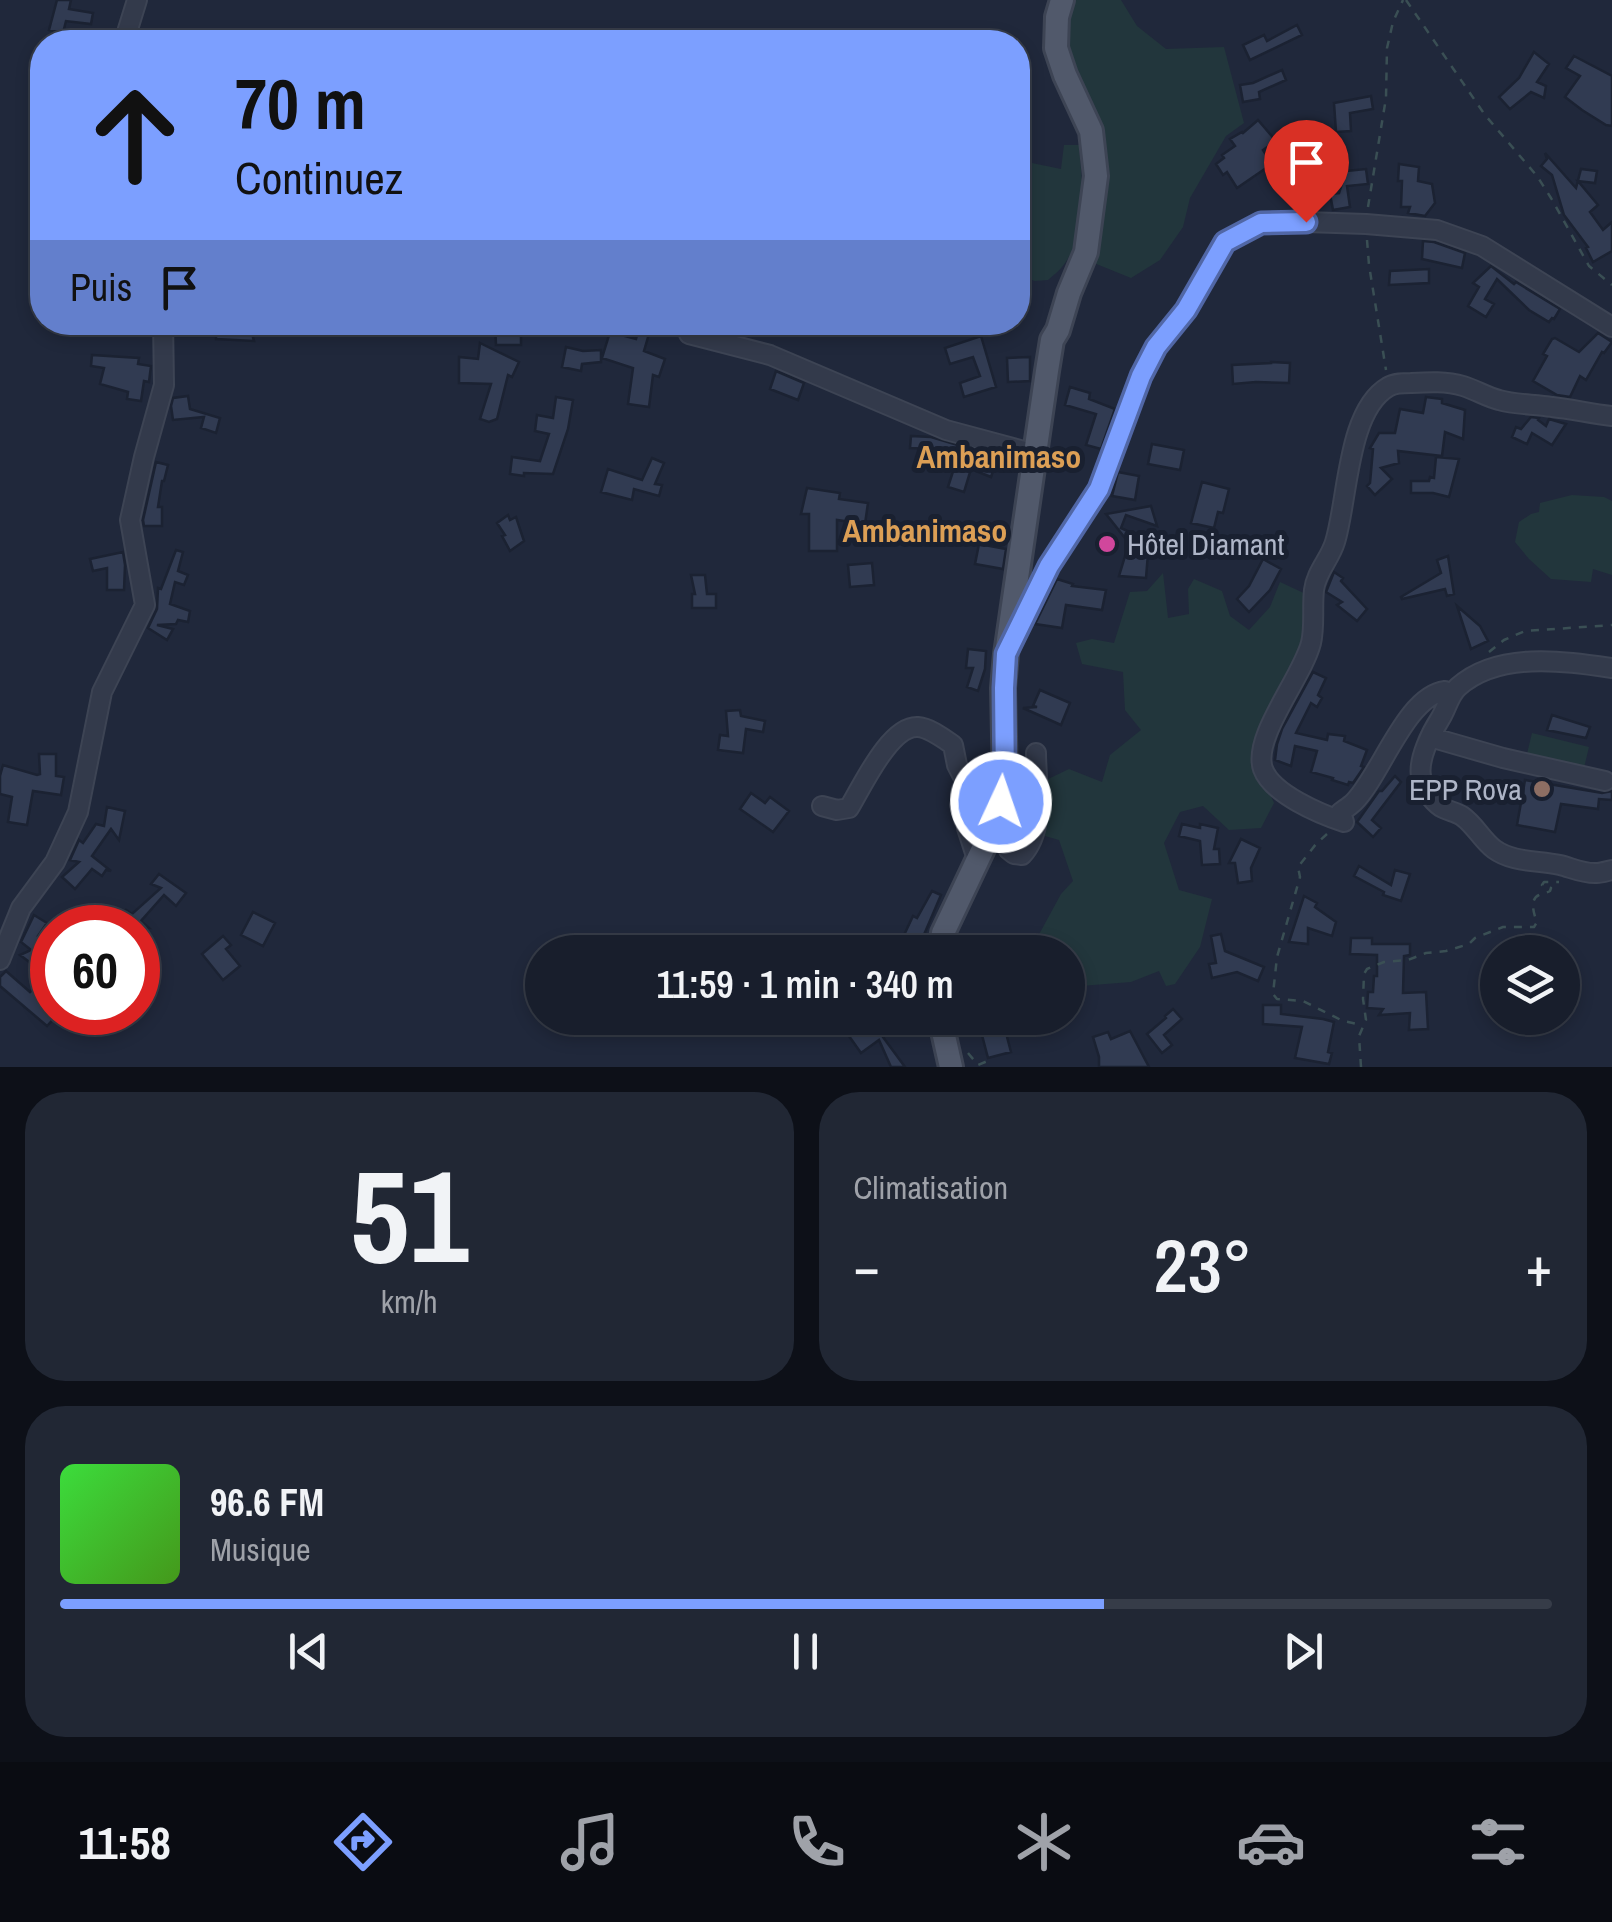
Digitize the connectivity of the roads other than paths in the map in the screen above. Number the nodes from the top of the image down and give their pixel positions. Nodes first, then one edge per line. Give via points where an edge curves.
1 (138, 0) edge
2 (1062, 0) edge
3 (128, 30) edge
4 (1612, 327) edge
5 (163, 335) edge
6 (693, 335) edge
7 (1612, 416) edge
8 (1034, 454) junction
9 (1006, 654) junction
10 (1612, 668) edge
11 (1450, 696) junction
12 (1430, 737) junction
13 (1036, 753) dead end
14 (1605, 782) dead end
15 (822, 806) dead end
16 (999, 816) junction
17 (977, 859) junction
18 (1612, 870) edge
19 (944, 935) edge
20 (0, 960) edge
21 (944, 1035) edge
22 (951, 1067) edge

1 - 3 street
2 - 8 main road via 1056,48 1091,132 1096,176 1086,252 1052,340
4 - 9 street via 1482,246 1436,230 1261,223 1225,242 1156,347 1099,489 1049,566
5 - 20 street via 164,385 130,520 145,605 102,692 78,812
6 - 8 street via 770,356 946,430
7 - 11 street via 1500,401 1444,382 1389,386 1366,414 1337,536 1314,589 1312,642 1264,740 1263,768 1297,802 1344,822 1341,812 1407,718 1436,692
8 - 9 main road
9 - 16 main road
10 - 11 street via 1528,662 1493,667
11 - 12 street
12 - 14 street
12 - 18 street via 1420,776 1428,794 1493,848 1584,872
13 - 16 street via 1036,822 1022,855 1009,850
15 - 17 street via 849,808 889,742 922,727 953,744 973,796 966,828
16 - 17 main road
17 - 19 main road
21 - 22 main road

